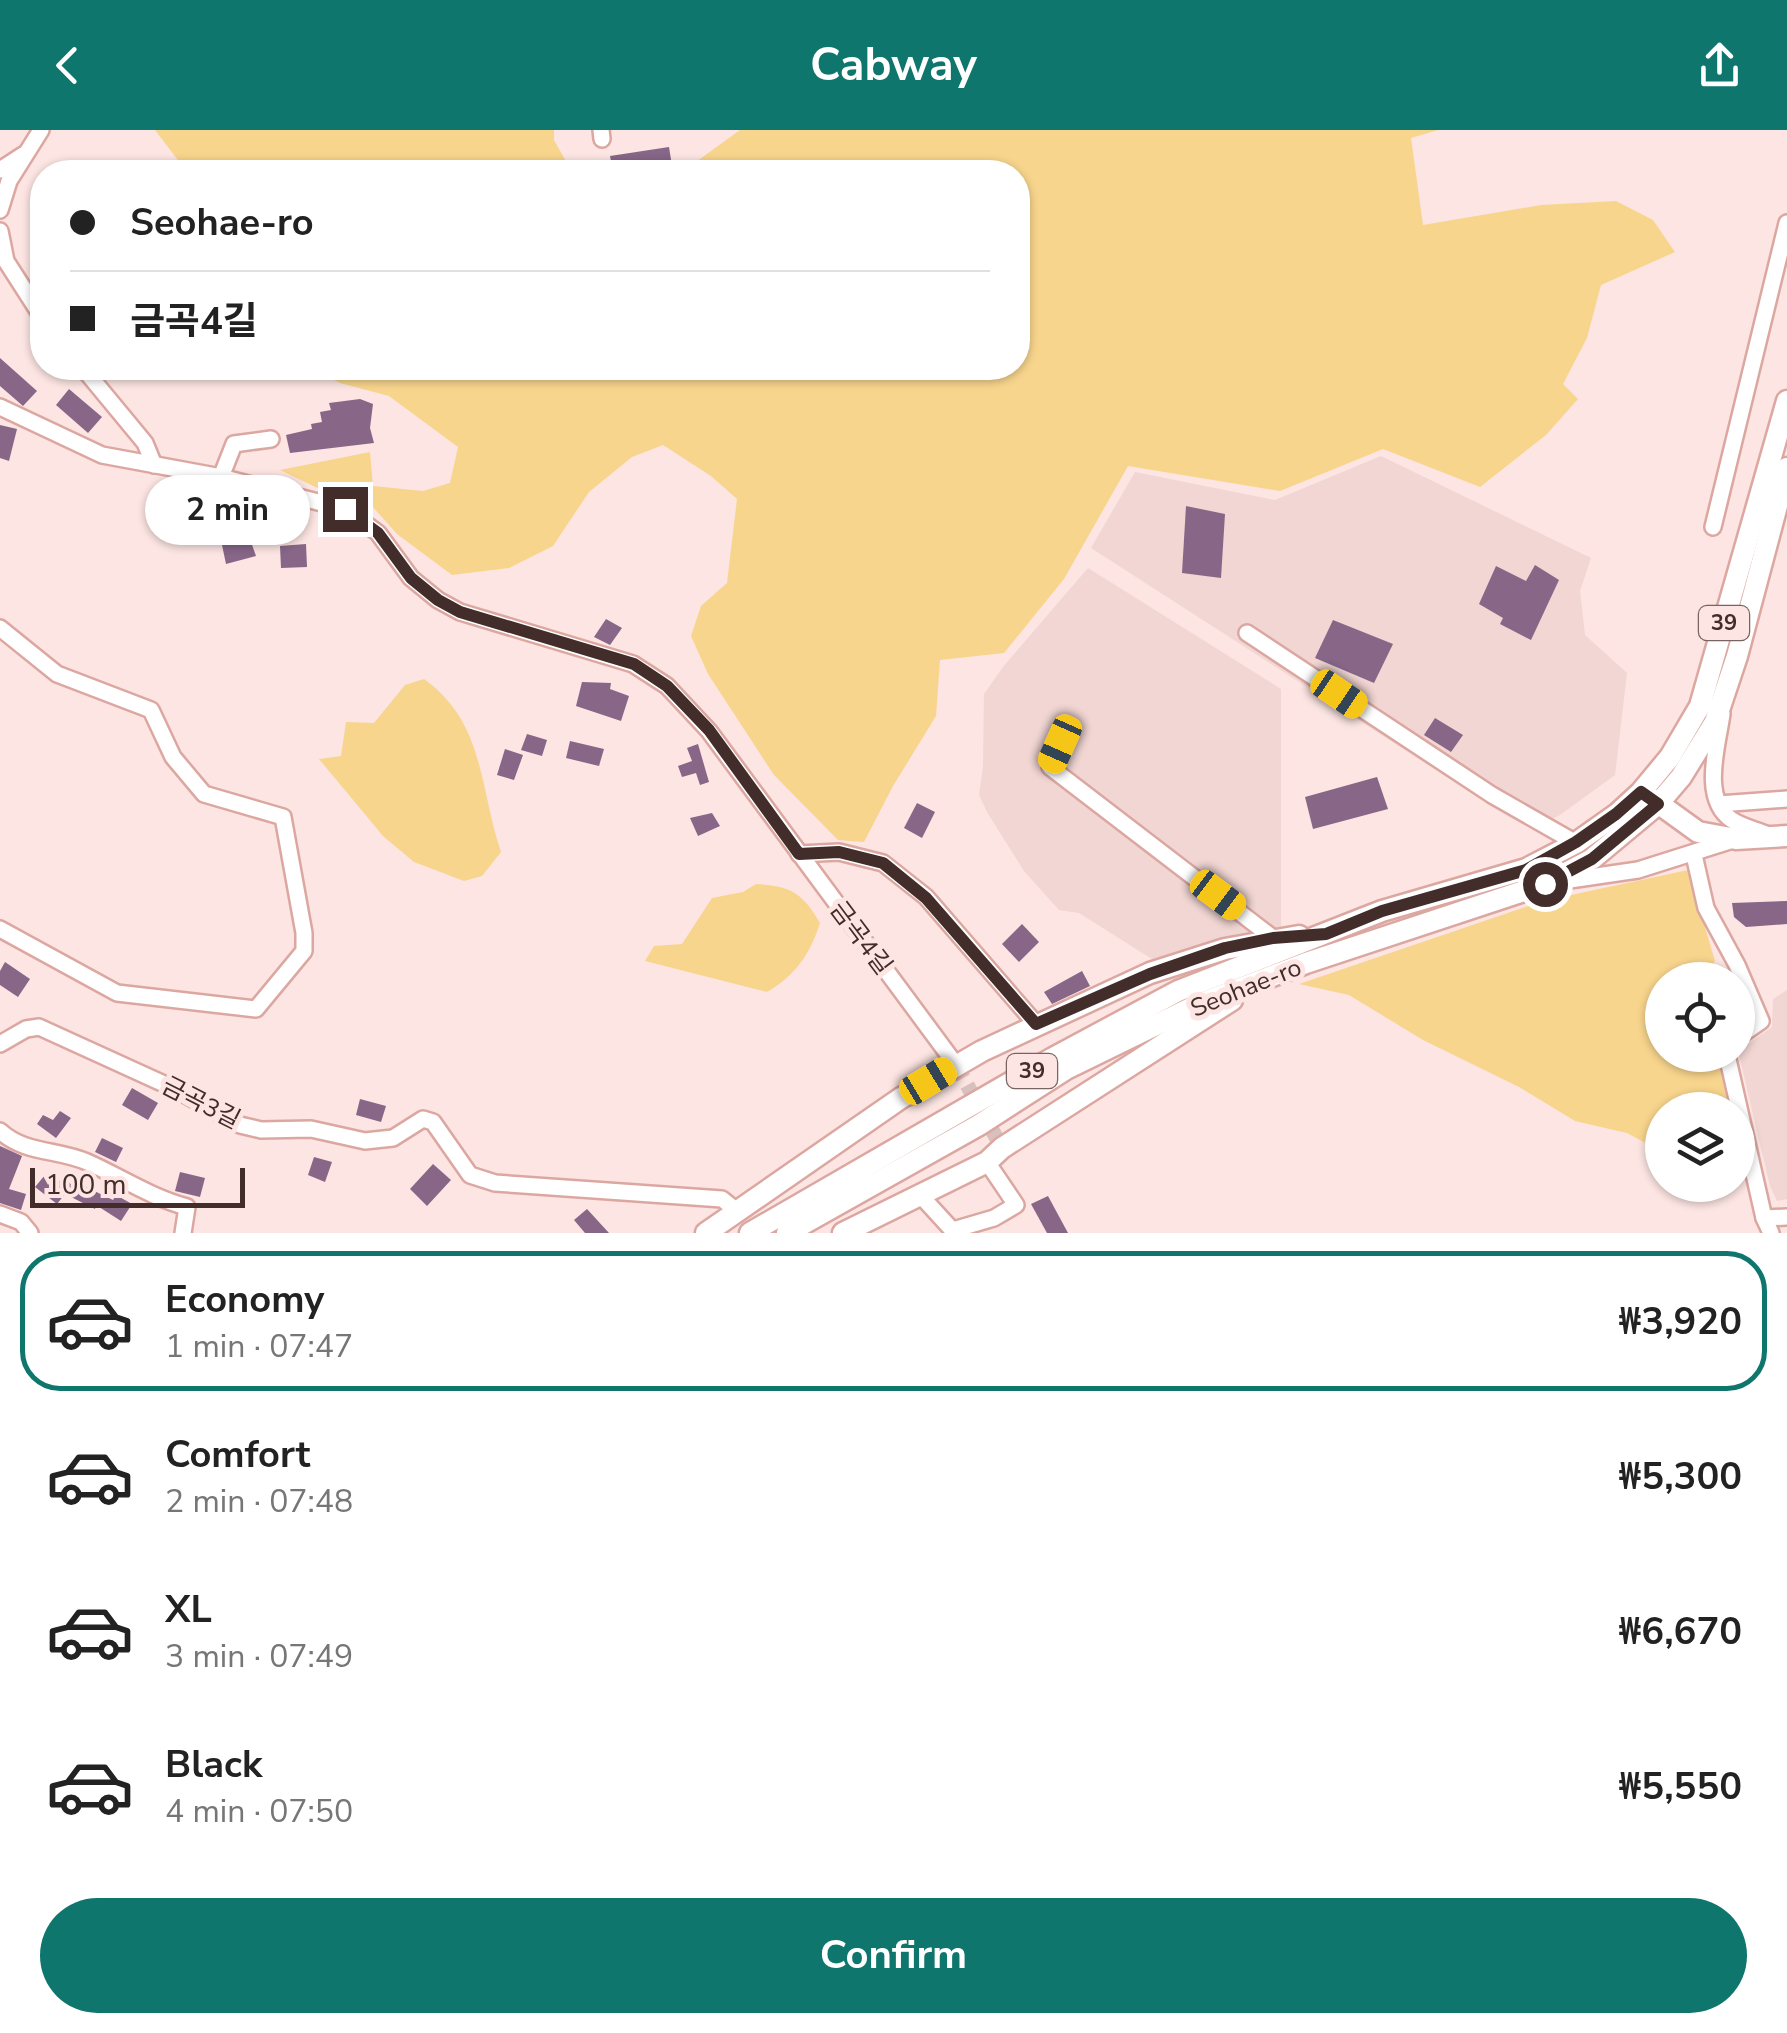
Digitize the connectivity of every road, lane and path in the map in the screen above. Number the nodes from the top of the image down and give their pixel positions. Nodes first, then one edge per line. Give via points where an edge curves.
1 (41, 130) edge
2 (26, 153) junction
3 (0, 170) edge
4 (0, 210) edge
5 (1787, 223) edge
6 (0, 231) edge
7 (30, 299) edge
8 (93, 380) edge
9 (1787, 382) edge
10 (1787, 401) edge
11 (0, 407) edge
12 (271, 438) dead end
13 (1774, 440) junction
14 (154, 464) junction
15 (1787, 468) edge
16 (221, 478) junction
17 (1713, 527) dead end
18 (0, 628) edge
19 (1247, 633) dead end
20 (1723, 704) junction
21 (1060, 744) dead end
22 (1650, 798) junction
23 (1787, 798) edge
24 (1718, 804) junction
25 (1780, 837) edge
26 (1736, 839) junction
27 (1576, 842) junction
28 (799, 854) junction
29 (1694, 855) junction
30 (1545, 884) junction
31 (0, 929) edge
32 (1326, 934) junction
33 (1273, 938) junction
34 (1736, 962) edge
35 (1258, 982) junction
36 (1036, 1024) junction
37 (0, 1044) edge
38 (956, 1064) junction
39 (1731, 1072) edge
40 (0, 1131) edge
41 (994, 1155) junction
42 (922, 1197) junction
43 (737, 1211) junction
44 (0, 1214) edge
45 (1787, 1218) edge
46 (1768, 1225) edge
47 (954, 1232) edge
48 (30, 1233) edge
49 (183, 1233) edge
50 (706, 1233) edge
51 (750, 1233) edge
52 (787, 1233) edge
53 (843, 1233) edge

1 - 2 street
2 - 3 street
2 - 4 street
5 - 17 street
6 - 7 street via 6,262
8 - 14 street
9 - 13 main road
10 - 13 main road, Seohae-ro / 39
11 - 14 street, 금곡4길 via 102,456
12 - 16 street via 234,444
13 - 22 main road, Seohae-ro / 39 via 1700,706
14 - 16 street, 금곡4길
15 - 20 main road, Seohae-ro / 39
16 - 28 street, 금곡4길 via 345,509 378,533 411,578 449,606 634,664 667,686 709,730
18 - 31 street via 57,674 151,710 173,757 204,794 283,817 304,951 256,1010 116,993
19 - 27 street via 1492,795
20 - 22 main road, Seohae-ro / 39 via 1706,739
20 - 24 street
21 - 33 street via 1050,767
22 - 26 main road via 1698,832
22 - 27 main road, Seohae-ro / 39
22 - 30 main road, Seohae-ro / 39 via 1592,859
23 - 24 street
24 - 25 street via 1730,819
25 - 26 main road
26 - 29 street
27 - 32 main road, Seohae-ro / 39 via 1526,870
28 - 36 street via 839,852 883,863 926,898
28 - 38 street, 금곡4길
29 - 30 street
29 - 34 street via 1706,908
30 - 35 main road, Seohae-ro / 39
32 - 33 main road
32 - 51 main road, Seohae-ro / 39 via 1178,991
33 - 36 main road via 1150,974
35 - 41 main road
35 - 52 main road, Seohae-ro / 39 via 1066,1069
36 - 38 main road
37 - 43 street, 금곡3길 via 39,1027 261,1130 310,1129 366,1141 393,1138 423,1118 433,1122 470,1174 495,1183 722,1199
38 - 43 main road
39 - 46 street
40 - 49 street via 12,1142 84,1160 153,1198 187,1207
41 - 42 main road
41 - 47 street via 1016,1206
42 - 47 street
42 - 53 main road
43 - 50 main road
44 - 48 street
45 - 46 street

